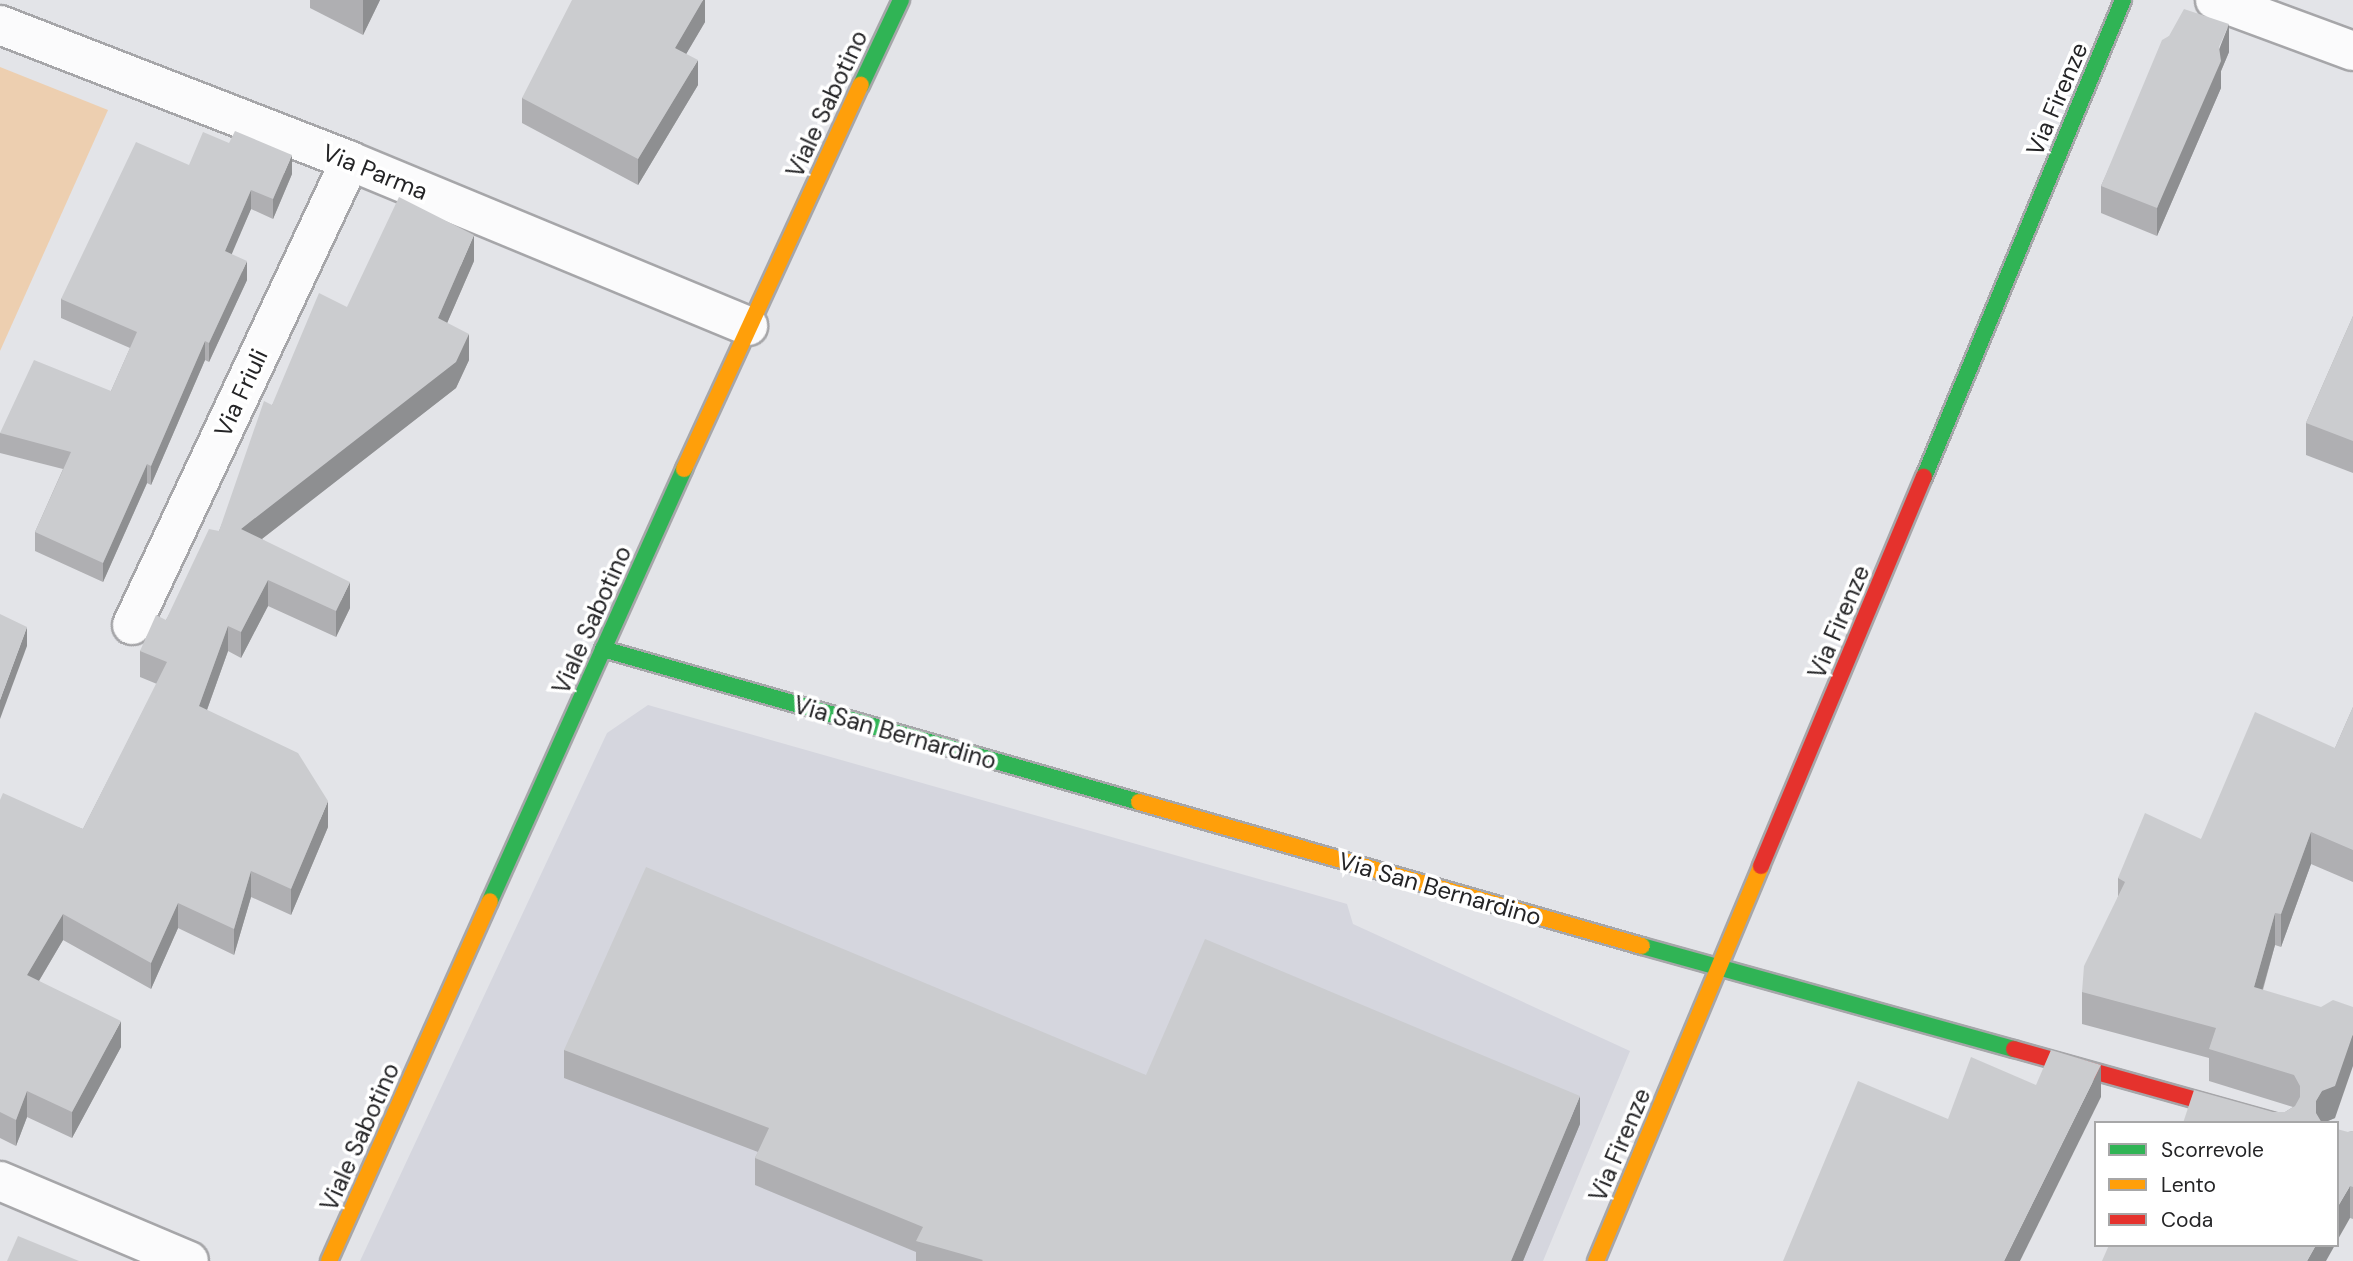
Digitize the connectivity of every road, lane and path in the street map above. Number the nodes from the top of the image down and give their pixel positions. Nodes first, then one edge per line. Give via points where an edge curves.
1 (901, 0) edge
2 (2123, 0) edge
3 (2215, 0) edge
4 (0, 25) edge
5 (2353, 51) edge
6 (350, 161) junction
7 (748, 326) junction
8 (132, 625) dead end
9 (603, 649) junction
10 (1719, 968) junction
11 (2272, 1121) edge
12 (0, 1181) edge
13 (189, 1261) edge
14 (329, 1261) edge
15 (1596, 1261) edge

1 - 7 street, Viale Sabotino
2 - 10 street, Via Firenze
3 - 5 street
4 - 6 street, Via Parma
6 - 7 street, Via Parma
6 - 8 street, Via Friuli
7 - 9 street, Viale Sabotino
9 - 10 street, Via San Bernardino
9 - 14 street, Viale Sabotino
10 - 11 street, Via San Bernardino
10 - 15 street, Via Firenze
12 - 13 street

